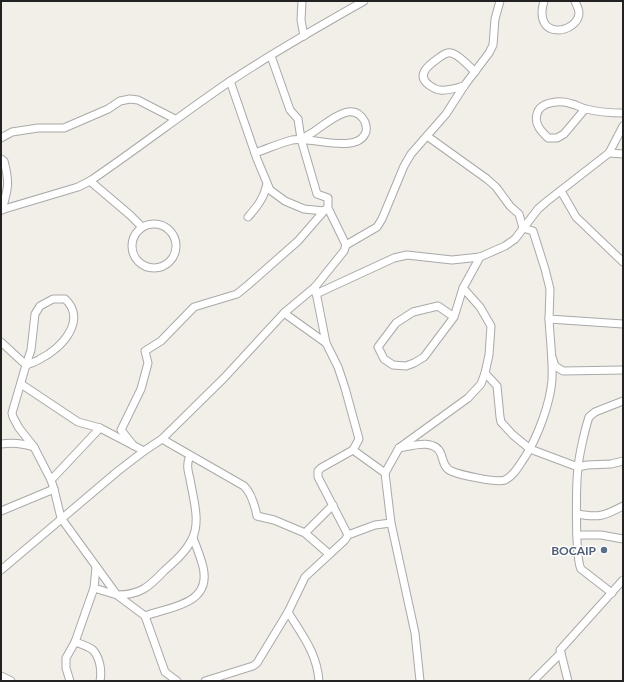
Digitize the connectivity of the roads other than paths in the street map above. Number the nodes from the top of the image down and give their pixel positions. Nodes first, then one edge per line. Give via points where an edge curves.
1 (302, 1) edge
2 (364, 1) edge
3 (500, 1) edge
4 (544, 1) edge
5 (574, 1) edge
6 (304, 36) junction
7 (271, 56) junction
8 (476, 72) junction
9 (230, 81) junction
10 (464, 86) junction
11 (585, 109) junction
12 (623, 113) edge
13 (175, 119) junction
14 (623, 126) edge
15 (618, 135) junction
16 (427, 136) junction
17 (1, 138) edge
18 (301, 139) junction
19 (623, 141) edge
20 (255, 153) junction
21 (609, 153) junction
22 (623, 154) edge
23 (1, 159) edge
24 (90, 181) junction
25 (267, 184) junction
26 (560, 191) junction
27 (326, 209) junction
28 (2, 210) edge
29 (248, 217) dead end
30 (142, 227) junction
31 (523, 228) junction
32 (346, 245) junction
33 (480, 257) junction
34 (623, 262) edge
35 (315, 287) junction
36 (463, 288) junction
37 (316, 294) junction
38 (284, 313) junction
39 (454, 317) junction
40 (549, 319) junction
41 (623, 324) edge
42 (1, 342) edge
43 (326, 343) junction
44 (550, 351) junction
45 (26, 365) junction
46 (623, 370) edge
47 (485, 373) junction
48 (21, 384) junction
49 (623, 401) edge
50 (100, 428) junction
51 (162, 439) junction
52 (1, 444) edge
53 (133, 445) junction
54 (34, 447) junction
55 (399, 448) junction
56 (530, 449) junction
57 (353, 450) junction
58 (144, 451) junction
59 (190, 456) junction
60 (623, 461) edge
61 (578, 468) junction
62 (385, 473) junction
63 (51, 480) junction
64 (54, 489) junction
65 (333, 505) junction
66 (623, 506) edge
67 (1, 511) edge
68 (577, 514) junction
69 (62, 518) junction
70 (391, 523) junction
71 (305, 533) junction
72 (348, 535) junction
73 (577, 535) junction
74 (193, 538) junction
75 (623, 539) edge
76 (329, 554) junction
77 (96, 567) junction
78 (1, 570) edge
79 (623, 580) edge
80 (94, 588) junction
81 (612, 593) junction
82 (117, 595) junction
83 (288, 612) junction
84 (145, 616) junction
85 (75, 642) junction
86 (561, 653) junction
87 (165, 672) junction
88 (1, 676) edge
89 (11, 681) edge
90 (70, 681) edge
91 (100, 681) edge
92 (162, 681) edge
93 (177, 681) edge
94 (205, 681) edge
95 (319, 681) edge
96 (420, 681) edge
97 (533, 681) edge
98 (568, 681) edge

1 - 6 street via 301,20
2 - 6 street
3 - 8 street via 495,19 493,45
4 - 5 street via 541,11 543,22 555,31 567,28 576,20 579,14
6 - 7 street
7 - 9 street
7 - 18 street via 290,110 298,119
8 - 10 street
8 - 10 street via 451,52 427,66 423,73 426,83 439,90
9 - 13 street
9 - 20 street
10 - 16 street via 446,114
11 - 11 street via 571,103 553,102 541,107 537,113 536,123 548,138 557,138 564,134
11 - 12 street
13 - 17 street via 138,100 130,99 64,128 12,132
13 - 24 street
14 - 15 street
15 - 19 street
15 - 21 street
16 - 31 street via 496,187 519,214
16 - 32 street via 404,166 382,219 376,227
18 - 18 street via 352,143 366,133 366,124 355,111 347,112
18 - 20 street
18 - 27 street via 317,194 328,198
20 - 25 street
21 - 22 street
21 - 26 street
23 - 28 street via 4,161 9,186
24 - 28 street
24 - 30 street
25 - 27 street via 270,190 285,201 304,209
25 - 29 street via 261,201
26 - 31 street via 538,209
26 - 34 street via 576,217
27 - 32 street
27 - 53 street via 298,241 248,286 237,294 194,307 161,341 145,351 148,363 141,389 121,430
30 - 30 street via 132,241 135,258 149,268 166,265 176,251 173,234 159,224
31 - 33 street via 515,239 505,246
31 - 40 street via 533,231 545,270 550,289
32 - 35 street
33 - 36 street
33 - 37 street via 452,260 407,255 394,258
35 - 37 street
35 - 38 street
36 - 39 street
36 - 47 street via 480,307 491,326
37 - 43 street
38 - 43 street
38 - 51 street via 224,378
39 - 39 street via 424,357 414,363 406,366 393,365 384,359 378,347 396,323 413,312 438,306
40 - 41 street
40 - 44 street
42 - 45 street
43 - 57 street via 338,367 359,439
44 - 46 street via 556,366 563,371
44 - 56 street via 552,380 544,417
45 - 45 street via 31,350 35,314 40,306 53,299 65,299 72,305 74,320 71,331 51,353
45 - 48 street
47 - 55 street via 481,384 468,398
47 - 56 street via 497,386 502,422
48 - 50 street via 78,422
48 - 54 street via 12,413 16,423
49 - 61 street via 589,417
50 - 53 street
50 - 63 street
51 - 58 street
51 - 59 street
52 - 54 street via 14,442
53 - 58 street
54 - 63 street
55 - 56 street via 427,444 434,446 450,471 495,481 504,481 515,472
55 - 62 street
56 - 61 street
57 - 62 street
57 - 65 street via 318,471 318,477
58 - 69 street
59 - 71 street via 244,486 257,516
59 - 74 street via 187,466 196,515
60 - 61 street
61 - 68 street
62 - 70 street
63 - 64 street
64 - 67 street
64 - 69 street
65 - 71 street
65 - 72 street
66 - 68 street via 598,516
68 - 73 street
69 - 77 street
69 - 78 street
70 - 72 street via 375,525
70 - 96 street via 416,633
71 - 76 street
72 - 76 street
73 - 75 street via 601,535
73 - 81 street via 581,569
74 - 82 street via 181,555 150,586 129,595
74 - 84 street via 204,568 203,585 198,595 187,603
76 - 83 street via 305,577
77 - 80 street
77 - 82 street
79 - 81 street
80 - 82 street
80 - 85 street
81 - 86 street via 560,650
82 - 84 street
83 - 94 street via 257,663
83 - 95 street via 313,652
84 - 87 street
85 - 90 street via 66,658
85 - 91 street via 94,651 102,672
86 - 97 street
86 - 98 street
87 - 92 street
87 - 93 street
88 - 89 street

